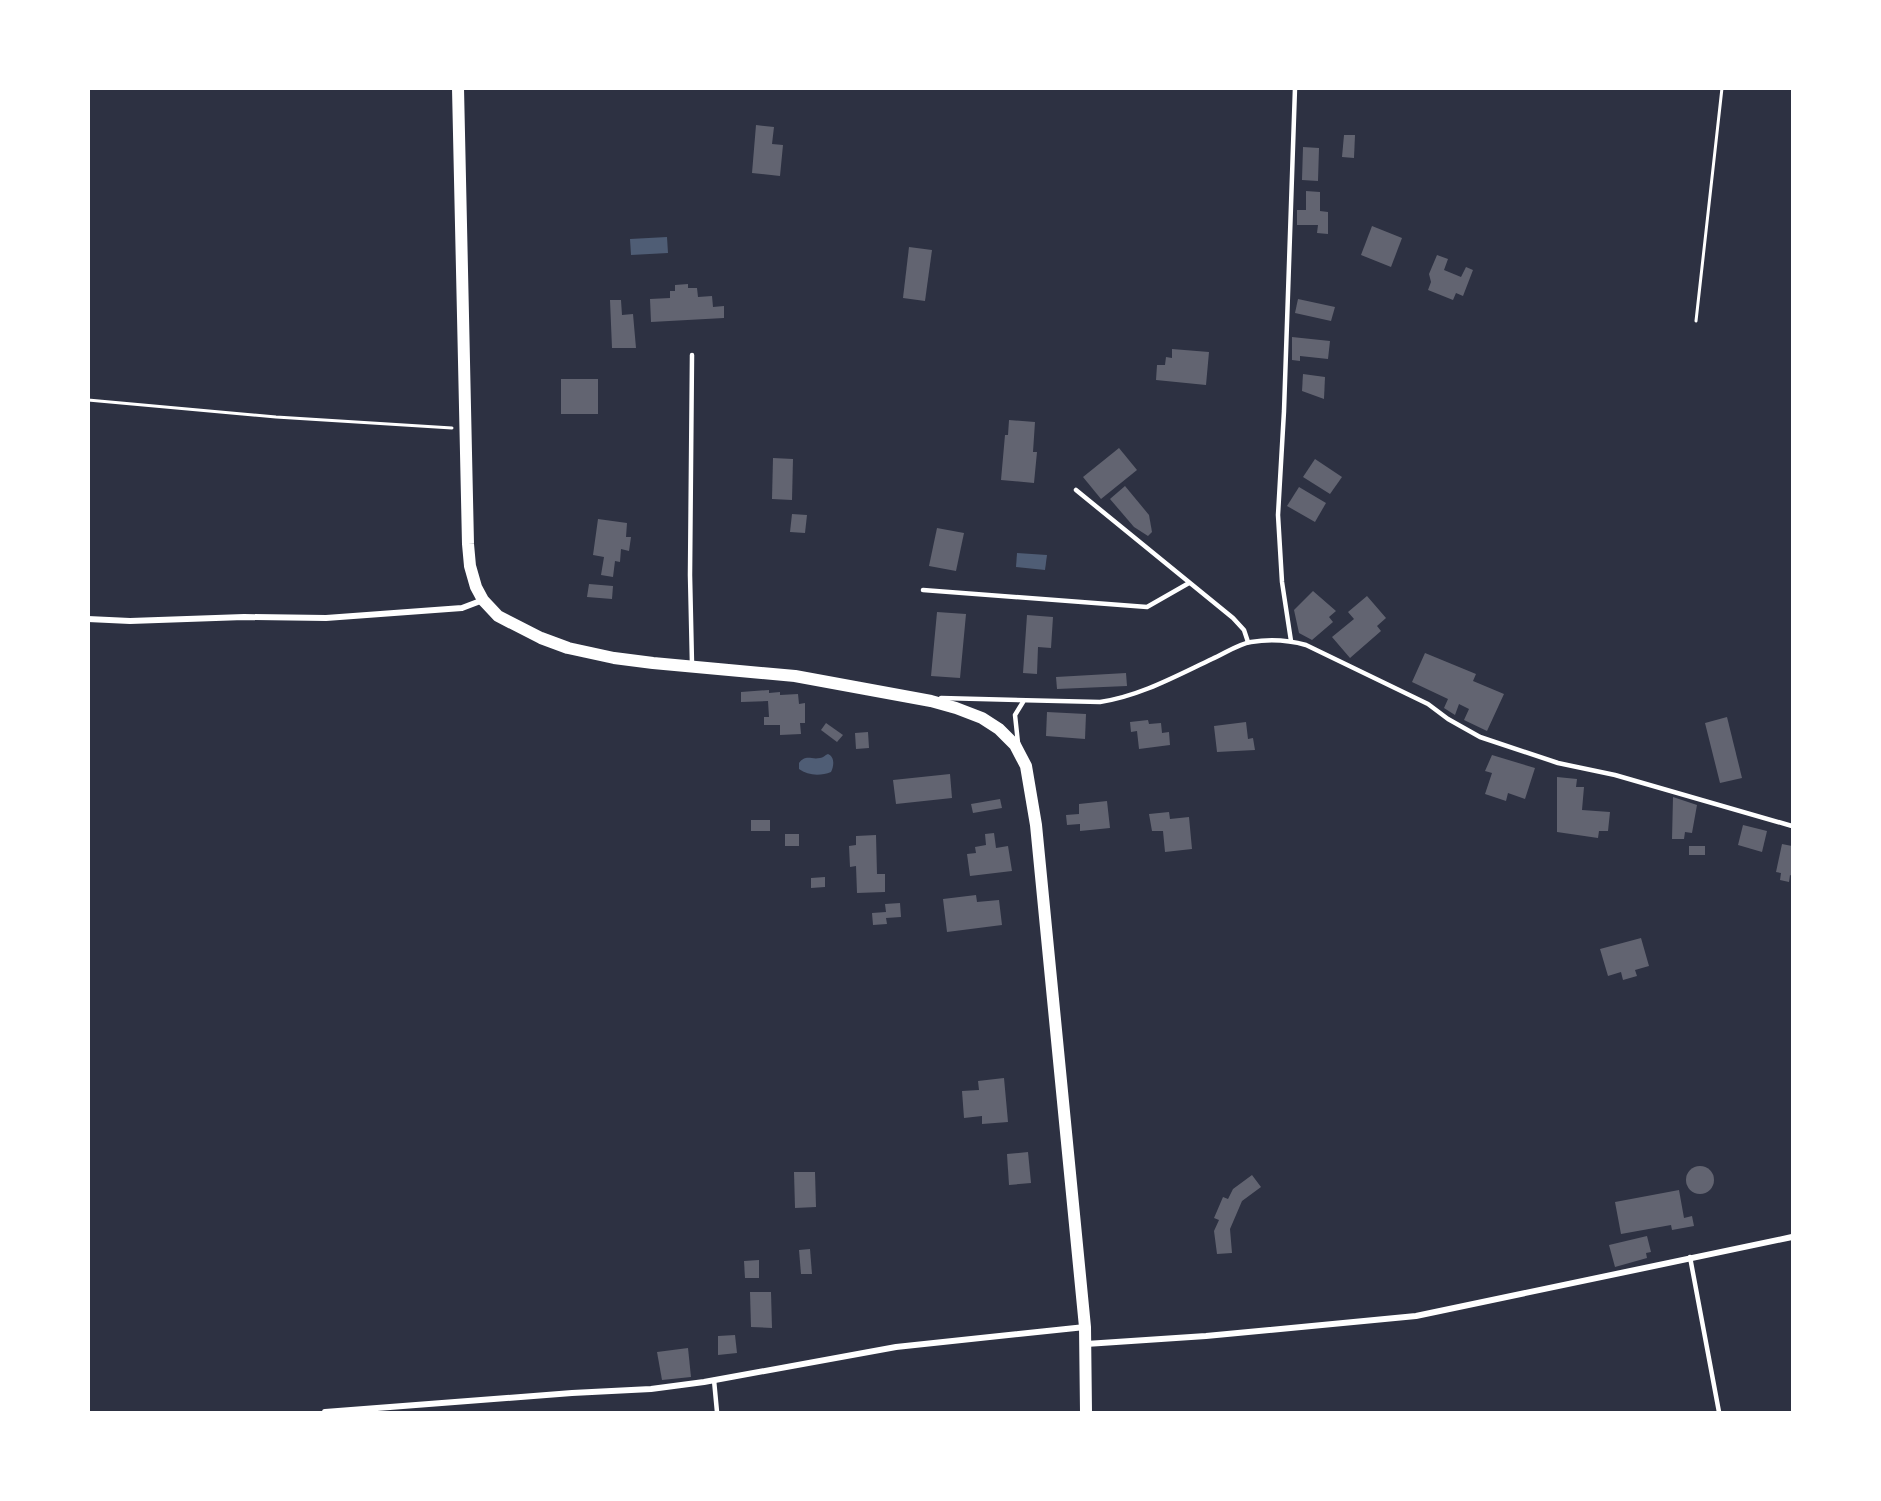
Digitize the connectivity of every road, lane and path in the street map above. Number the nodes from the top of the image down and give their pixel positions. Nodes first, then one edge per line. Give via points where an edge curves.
1 (458, 88) edge
2 (1295, 88) edge
3 (1722, 88) edge
4 (1696, 321) dead end
5 (692, 355) dead end
6 (88, 399) edge
7 (466, 429) junction
8 (1076, 490) dead end
9 (1189, 583) junction
10 (923, 590) dead end
11 (483, 600) junction
12 (88, 619) edge
13 (1291, 641) junction
14 (1248, 642) junction
15 (692, 667) junction
16 (903, 697) junction
17 (1023, 702) junction
18 (1026, 766) junction
19 (1792, 826) edge
20 (1792, 1237) edge
21 (1690, 1257) junction
22 (1085, 1327) junction
23 (1086, 1344) junction
24 (714, 1380) junction
25 (326, 1413) edge
26 (717, 1413) edge
27 (1086, 1413) edge
28 (1719, 1413) edge

1 - 7 main road
2 - 13 lane via 1278,515
3 - 4 path
5 - 15 lane
6 - 7 path via 276,417
7 - 11 main road via 470,566
8 - 9 lane
9 - 10 lane via 1147,607
9 - 14 lane via 1233,618
11 - 12 street via 462,608 326,618
11 - 15 main road via 498,616 518,628 568,648
13 - 14 lane
13 - 19 lane via 1408,694 1480,737 1558,764 1615,775
14 - 17 lane via 1126,698
15 - 16 main road via 795,676
16 - 17 lane
16 - 18 main road via 982,718 1015,746
17 - 18 lane via 1015,715
18 - 22 main road via 1037,836
20 - 21 street
21 - 23 street via 1416,1316
21 - 28 lane
22 - 23 main road
22 - 24 street via 896,1347
23 - 27 main road
24 - 25 street via 651,1389
24 - 26 lane

